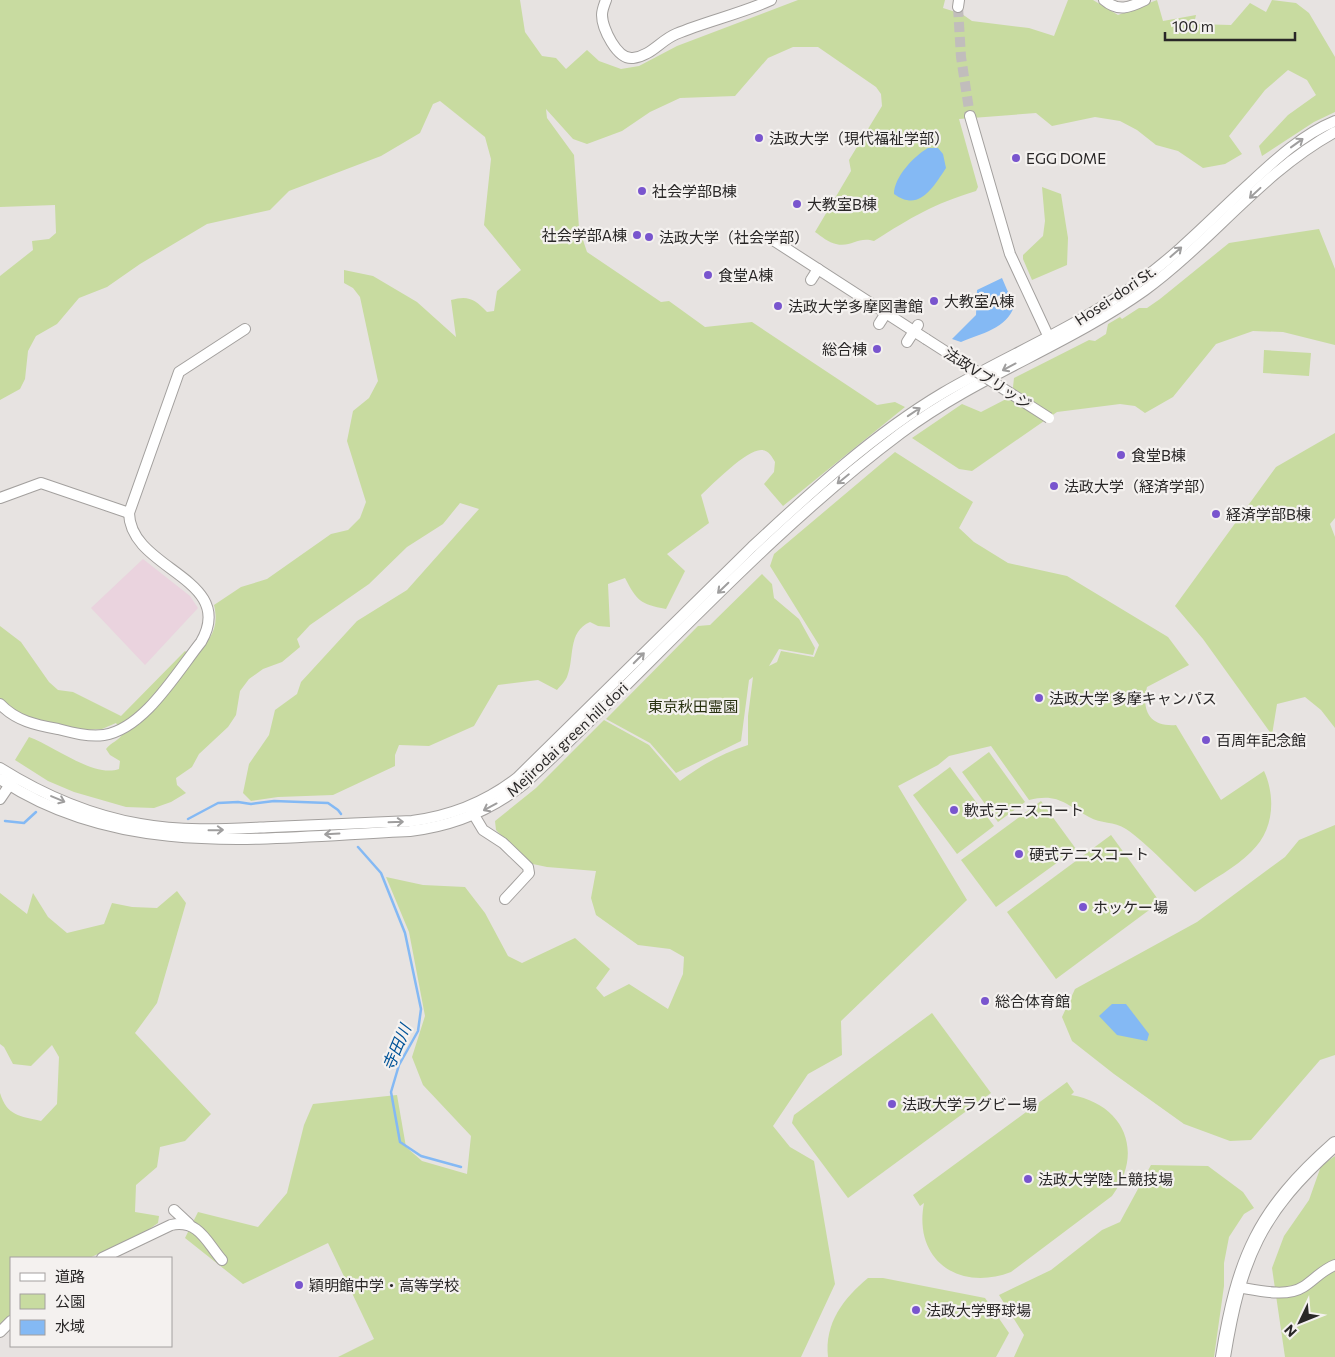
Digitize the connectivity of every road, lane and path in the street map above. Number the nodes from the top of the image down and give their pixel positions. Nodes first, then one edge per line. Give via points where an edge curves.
1 (606, 0) edge
2 (771, 0) edge
3 (1104, 0) edge
4 (1145, 0) edge
5 (970, 116) tunnel mouth
6 (1335, 121) edge
7 (1335, 132) edge
8 (773, 240) dead end
9 (818, 269) junction
10 (811, 280) dead end
11 (886, 313) junction
12 (879, 324) dead end
13 (916, 328) junction
14 (245, 329) dead end
15 (1050, 341) junction
16 (907, 342) dead end
17 (1051, 419) dead end
18 (878, 445) joint
19 (0, 498) edge
20 (129, 513) junction
21 (0, 704) edge
22 (0, 768) edge
23 (8, 780) edge
24 (0, 799) edge
25 (472, 811) junction
26 (504, 900) dead end
27 (1335, 1144) edge
28 (174, 1210) dead end
29 (189, 1224) junction
30 (104, 1257) edge
31 (222, 1260) dead end
32 (1335, 1265) edge
33 (1237, 1287) junction
34 (10, 1322) edge
35 (0, 1332) edge
36 (1223, 1357) edge

1 - 2 street via 603,21 616,50 630,58 657,48 674,35
3 - 4 street via 1121,9
5 - 15 street via 1010,254
15 -> 6 street, Hosei-dori St. via 1140,282 1281,155
7 -> 15 street, Hosei-dori St. via 1287,163 1150,286 1105,317
8 - 9 street, 法政Vブリッジ
9 - 10 street
9 - 11 street, 法政Vブリッジ
11 - 12 street
11 - 13 street, 法政Vブリッジ
13 - 16 street
13 - 17 street, 法政Vブリッジ, bridge via 926,339
14 - 20 street via 179,372
15 - 18 street, Hosei-dori St.
18 - 25 street, Mejirodai green hill dori via 759,553 524,784 500,802
19 - 20 street via 41,483
20 - 21 street via 136,538 205,599 210,619 201,642 143,716 116,732 84,735 32,724 11,714
22 - 23 street, Mejirodai green hill dori
23 - 24 street
23 - 25 street, Mejirodai green hill dori via 78,818 139,834 178,838 410,831 440,826
25 - 26 street via 483,830 503,843 528,867 529,873
27 - 33 main road via 1292,1185 1271,1212 1250,1250
28 - 29 street
29 - 30 street via 171,1225
29 - 31 street via 209,1240
32 - 33 street via 1303,1287 1288,1292
33 - 36 main road
34 - 35 street

